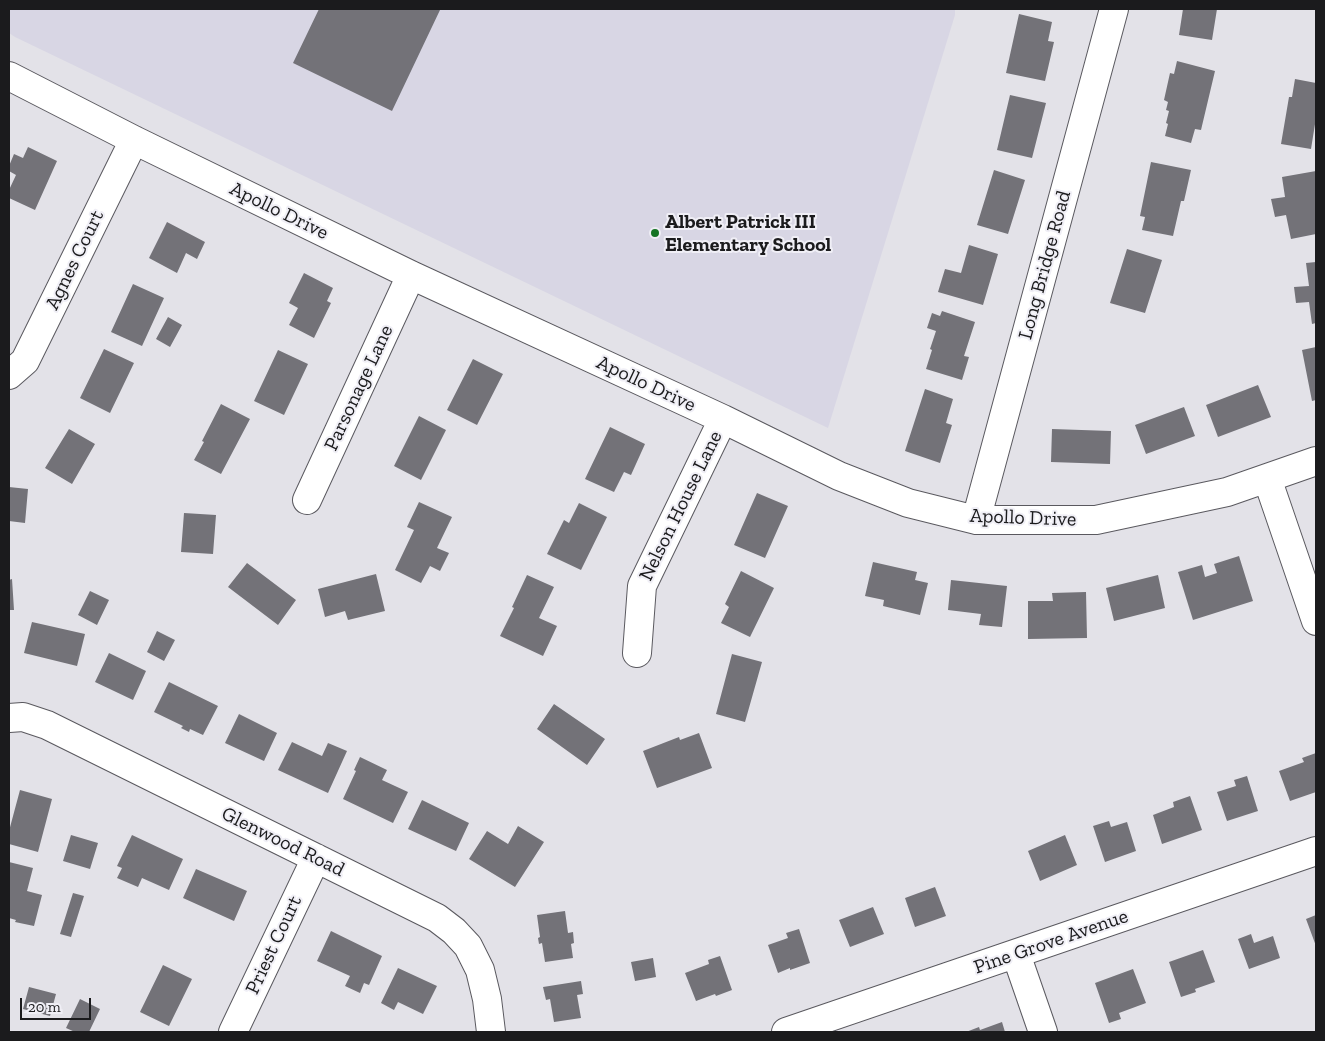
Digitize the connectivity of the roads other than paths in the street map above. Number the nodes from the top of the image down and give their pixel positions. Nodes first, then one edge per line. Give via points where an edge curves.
1 (1114, 9) edge
2 (9, 76) edge
3 (134, 140) junction
4 (411, 276) junction
5 (9, 375) edge
6 (723, 419) junction
7 (1316, 461) edge
8 (1267, 478) junction
9 (307, 500) dead end
10 (976, 520) junction
11 (1316, 621) edge
12 (637, 653) dead end
13 (9, 718) edge
14 (1316, 851) edge
15 (316, 858) junction
16 (1016, 954) junction
17 (233, 1032) edge
18 (491, 1032) edge
19 (786, 1032) edge
20 (1043, 1032) edge

1 - 10 street, Long Bridge Road
2 - 3 street, Apollo Drive
3 - 4 street, Apollo Drive
3 - 5 street, Agnes Court via 25,361
4 - 6 street, Apollo Drive
4 - 9 street, Parsonage Lane
6 - 10 street, Apollo Drive via 839,476 908,503
6 - 12 street, Nelson House Lane via 642,586
7 - 8 street, Apollo Drive
8 - 10 street, Apollo Drive via 1227,492 1096,520
8 - 11 street
13 - 15 street, Glenwood Road via 24,717 47,725
14 - 16 street, Pine Grove Avenue
15 - 17 street, Priest Court
15 - 18 street, Glenwood Road via 437,918 454,931 468,946 480,970
16 - 19 street, Pine Grove Avenue
16 - 20 street

